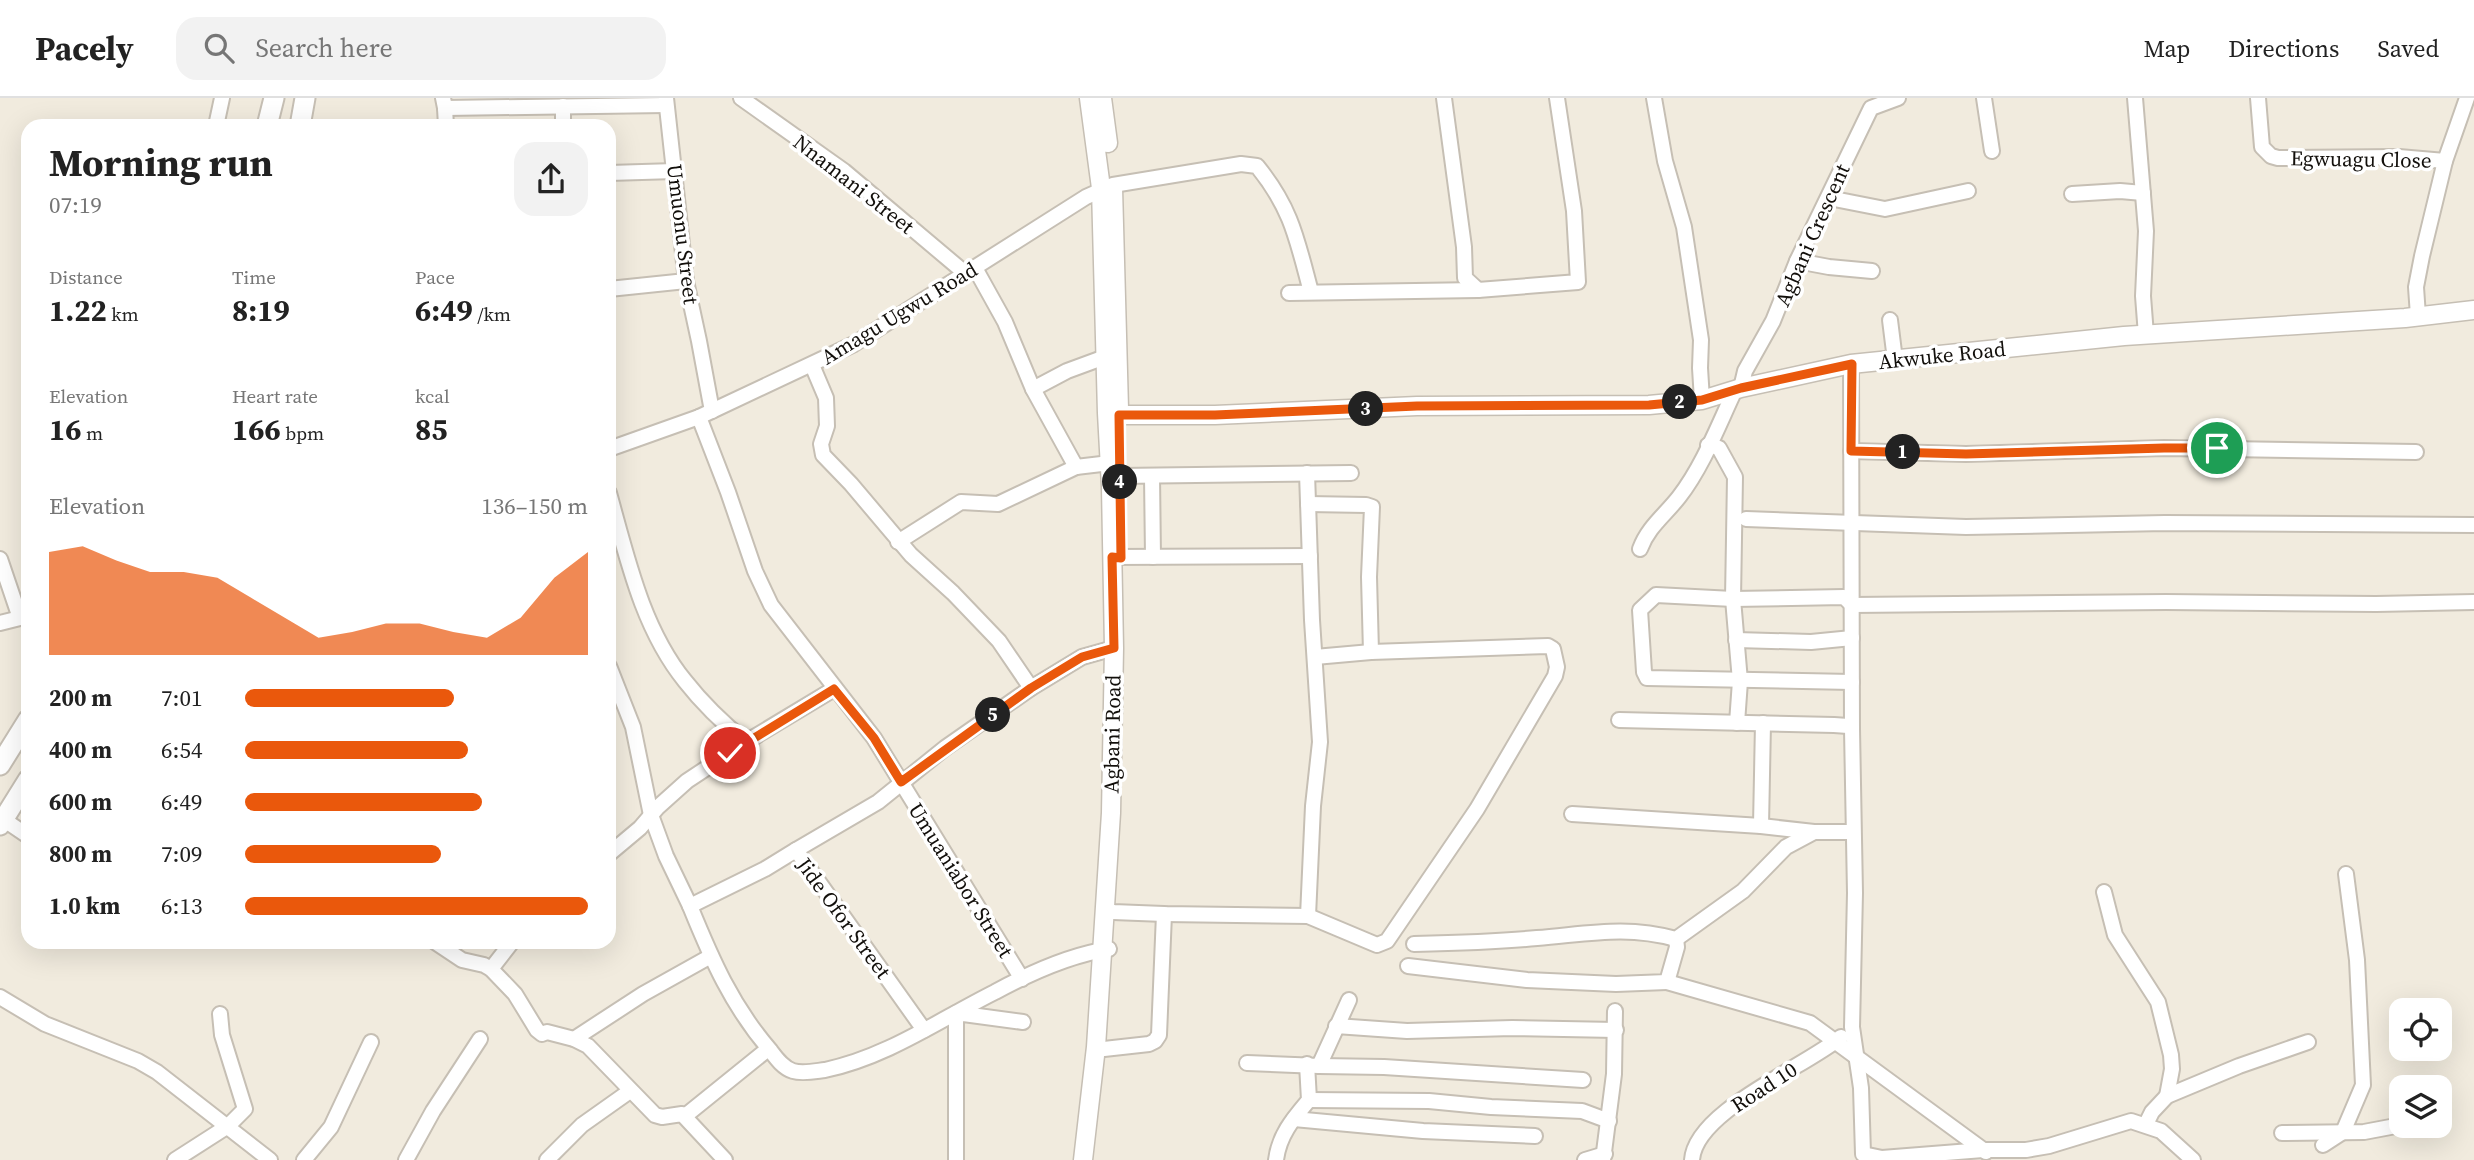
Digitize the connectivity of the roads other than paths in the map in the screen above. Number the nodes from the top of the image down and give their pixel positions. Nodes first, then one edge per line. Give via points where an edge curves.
1 (222, 98) edge
2 (274, 98) edge
3 (304, 98) edge
4 (311, 98) edge
5 (1089, 98) edge
6 (1102, 98) edge
7 (1444, 98) edge
8 (1557, 98) edge
9 (1654, 98) edge
10 (1898, 98) edge
11 (1984, 98) edge
12 (2135, 98) edge
13 (2258, 98) edge
14 (2467, 98) edge
15 (743, 99) edge
16 (666, 102) edge
17 (444, 103) edge
18 (481, 103) edge
19 (1870, 103) edge
20 (563, 106) junction
21 (218, 119) edge
22 (269, 119) edge
23 (301, 119) edge
24 (302, 119) edge
25 (563, 119) edge
26 (1992, 152) dead end
27 (2445, 160) junction
28 (675, 171) junction
29 (616, 173) edge
30 (1107, 186) junction
31 (1968, 191) dead end
32 (2143, 193) junction
33 (2072, 194) dead end
34 (1829, 198) junction
35 (1797, 261) junction
36 (970, 271) junction
37 (1872, 271) dead end
38 (685, 281) junction
39 (616, 288) edge
40 (1478, 290) junction
41 (1311, 292) junction
42 (1289, 293) dead end
43 (2474, 310) edge
44 (2418, 316) junction
45 (1890, 320) dead end
46 (2146, 335) junction
47 (1105, 357) junction
48 (1895, 360) junction
49 (1852, 364) junction
50 (812, 365) junction
51 (1033, 389) junction
52 (1738, 389) junction
53 (1702, 400) junction
54 (705, 414) junction
55 (1113, 414) junction
56 (1709, 445) junction
57 (616, 446) edge
58 (1851, 451) junction
59 (2416, 452) dead end
60 (1076, 467) junction
61 (1115, 469) junction
62 (1307, 473) junction
63 (1351, 473) dead end
64 (1152, 476) junction
65 (1308, 504) junction
66 (616, 516) edge
67 (1746, 519) dead end
68 (2474, 524) edge
69 (1852, 525) junction
70 (898, 542) junction
71 (1640, 549) dead end
72 (1310, 556) junction
73 (1116, 557) junction
74 (1153, 557) junction
75 (0, 559) edge
76 (1733, 599) junction
77 (2474, 602) edge
78 (1852, 605) junction
79 (21, 610) edge
80 (21, 618) edge
81 (0, 624) edge
82 (1852, 638) junction
83 (1736, 640) junction
84 (1114, 648) junction
85 (1371, 652) junction
86 (1315, 657) junction
87 (1740, 681) junction
88 (1852, 682) junction
89 (616, 684) edge
90 (1031, 688) junction
91 (834, 689) junction
92 (1619, 720) dead end
93 (1737, 723) junction
94 (1763, 723) junction
95 (1851, 725) junction
96 (21, 731) edge
97 (746, 742) junction
98 (0, 765) edge
99 (901, 782) junction
100 (21, 791) edge
101 (1572, 814) dead end
102 (651, 815) junction
103 (2, 822) edge
104 (1761, 826) junction
105 (21, 832) edge
106 (1814, 832) junction
107 (1853, 832) junction
108 (616, 848) edge
109 (796, 850) junction
110 (2346, 874) dead end
111 (2104, 892) dead end
112 (690, 906) junction
113 (1109, 910) junction
114 (1164, 914) junction
115 (1308, 916) junction
116 (1676, 939) junction
117 (1413, 944) dead end
118 (446, 949) edge
119 (507, 949) edge
120 (1106, 950) junction
121 (711, 956) junction
122 (1408, 967) dead end
123 (491, 969) junction
124 (1021, 979) junction
125 (1667, 982) junction
126 (0, 997) edge
127 (1349, 1000) dead end
128 (1615, 1012) dead end
129 (956, 1013) junction
130 (220, 1014) dead end
131 (1023, 1022) dead end
132 (1336, 1026) junction
133 (1853, 1027) junction
134 (924, 1030) junction
135 (1616, 1030) junction
136 (480, 1039) dead end
137 (574, 1039) junction
138 (371, 1042) dead end
139 (1835, 1042) junction
140 (2308, 1042) dead end
141 (1100, 1048) junction
142 (768, 1049) junction
143 (1856, 1058) junction
144 (1247, 1063) dead end
145 (1313, 1065) junction
146 (1583, 1080) dead end
147 (631, 1091) junction
148 (2168, 1096) junction
149 (1309, 1100) junction
150 (685, 1116) junction
151 (1294, 1119) junction
152 (1609, 1122) junction
153 (2146, 1124) junction
154 (228, 1126) junction
155 (2389, 1127) edge
156 (2343, 1132) junction
157 (2282, 1133) dead end
158 (1535, 1136) dead end
159 (2323, 1145) dead end
160 (1983, 1150) junction
161 (1868, 1156) junction
162 (1604, 1157) edge
163 (175, 1160) edge
164 (270, 1160) edge
165 (304, 1160) edge
166 (407, 1160) edge
167 (547, 1160) edge
168 (725, 1160) edge
169 (956, 1160) edge
170 (1083, 1160) edge
171 (1094, 1160) edge
172 (1276, 1160) edge
173 (1585, 1160) edge
174 (1692, 1160) edge
175 (1853, 1160) edge
176 (2003, 1160) edge
177 (2193, 1160) edge

1 - 21 street
2 - 22 highway
3 - 23 highway
4 - 24 highway
5 - 30 main road, Agbani Road
6 - 30 main road, Agbani Road
7 - 40 street via 1465,278
8 - 40 street via 1574,211 1578,282
9 - 53 street via 1665,161 1684,227 1702,340
10 - 19 street, Agbani Crescent
11 - 26 street
12 - 32 street
13 - 27 street, Egwuagu Close via 2262,147 2271,156
14 - 27 street
15 - 36 street, Nnamani Street via 844,171
16 - 20 street
16 - 28 street, Umuonu Street
17 - 18 street
18 - 20 street
19 - 34 street, Agbani Crescent
20 - 25 street
27 - 44 street via 2416,288
28 - 29 street
28 - 38 street, Umuonu Street
30 - 36 street, Amagu Ugwu Road
30 - 41 street via 1241,164 1256,166 1291,219
30 - 47 main road, Agbani Road
30 - 55 main road, Agbani Road
31 - 34 street via 1885,209
32 - 33 street
32 - 46 street
34 - 35 street, Agbani Crescent
35 - 37 street
35 - 52 street, Agbani Crescent
36 - 50 street, Amagu Ugwu Road
36 - 51 street via 1005,321
38 - 39 street
38 - 54 street, Umuonu Street
40 - 41 street
41 - 42 street
43 - 44 main road, Akwuke Road
44 - 46 main road, Akwuke Road
45 - 48 street
46 - 48 main road, Akwuke Road
47 - 51 street
47 - 55 main road, Agbani Road
48 - 49 main road, Akwuke Road
49 - 52 main road, Akwuke Road
49 - 58 street
50 - 54 street, Amagu Ugwu Road
50 - 70 street via 827,398 823,455
51 - 60 street
52 - 53 main road, Akwuke Road
52 - 56 street, Agbani Crescent
53 - 55 main road, Akwuke Road via 1649,405
54 - 57 street, Amagu Ugwu Road
54 - 91 street, Umuaniabor Street via 762,589
55 - 61 main road, Agbani Road
56 - 71 street, Agbani Crescent via 1679,497 1658,518
56 - 76 street via 1719,448 1735,477
58 - 59 street via 1966,454 2164,448
58 - 69 street
60 - 61 street
60 - 70 street via 998,504 961,502
61 - 64 street
61 - 73 main road, Agbani Road
62 - 63 street
62 - 64 street
62 - 65 street
64 - 74 street
65 - 72 street
65 - 85 street via 1372,507
66 - 97 street via 643,605 668,655 685,681
67 - 69 street
68 - 69 street
69 - 78 street
70 - 90 street via 999,641
72 - 74 street
72 - 86 street
73 - 74 street
73 - 84 main road, Agbani Road
73 - 113 main road, Agbani Road via 1121,729
75 - 79 street
76 - 78 street via 1844,597
76 - 83 street
76 - 87 street via 1656,595 1640,610 1644,672 1647,678
77 - 78 street
78 - 82 street
80 - 81 street
82 - 83 street
82 - 88 street
83 - 87 street
84 - 90 street, Jide Ofor Street via 1082,657
84 - 113 main road, Agbani Road
85 - 86 street
85 - 115 street via 1548,646 1557,667 1477,809 1387,941 1377,945
86 - 115 street via 1320,742
87 - 88 street
87 - 93 street
88 - 95 street
89 - 102 street via 633,727
90 - 99 street, Jide Ofor Street
91 - 97 street
91 - 99 street, Umuaniabor Street via 874,738
92 - 93 street
93 - 94 street
94 - 95 street
94 - 104 street
95 - 107 street
96 - 98 highway
97 - 102 street via 687,781
99 - 109 street, Jide Ofor Street via 878,802
99 - 124 street, Umuaniabor Street
100 - 103 highway
101 - 104 street
102 - 108 street
102 - 112 street
103 - 105 street
104 - 106 street
106 - 107 street
106 - 116 street via 1786,848 1743,891
107 - 133 street
109 - 112 street
109 - 134 street, Jide Ofor Street
110 - 156 street via 2357,960 2363,1085
111 - 148 street via 2115,935 2158,1002 2171,1055
112 - 121 street
113 - 114 street
113 - 120 main road, Agbani Road
114 - 115 street
114 - 141 street via 1159,1035 1149,1044
116 - 117 street via 1598,931
116 - 125 street via 1678,947
118 - 123 street
119 - 123 street
120 - 124 street
120 - 141 main road, Agbani Road
121 - 137 street
121 - 142 street via 738,1008
122 - 125 street via 1527,979
123 - 137 street via 515,994 537,1030
124 - 129 street
125 - 139 street via 1810,1023
126 - 154 street via 45,1024 138,1061
127 - 132 street
128 - 135 street
129 - 131 street
129 - 134 street
129 - 169 street
130 - 154 street via 245,1109
132 - 135 street via 1406,1031
132 - 145 street
133 - 139 street, Road 10
133 - 143 street
134 - 142 street via 864,1059 819,1071 794,1072
135 - 152 street
136 - 166 street
137 - 147 street via 588,1046
138 - 165 street via 331,1127
139 - 143 street
139 - 174 street, Road 10 via 1720,1116 1700,1136
140 - 148 street
141 - 170 main road, Agbani Road
141 - 171 main road, Agbani Road
142 - 150 street
143 - 160 street
143 - 161 street via 1861,1149
144 - 145 street
145 - 146 street
145 - 149 street
147 - 150 street via 654,1115
147 - 167 street via 582,1125
148 - 153 street
149 - 151 street
149 - 152 street via 1429,1101 1582,1111
150 - 168 street
151 - 158 street
151 - 172 street via 1286,1127
152 - 162 street
153 - 160 street via 2131,1121 2037,1148
153 - 177 street via 2161,1130
154 - 163 street
154 - 164 street
155 - 156 street
156 - 157 street
156 - 159 street
160 - 161 street
160 - 176 street
161 - 175 street
162 - 173 street

